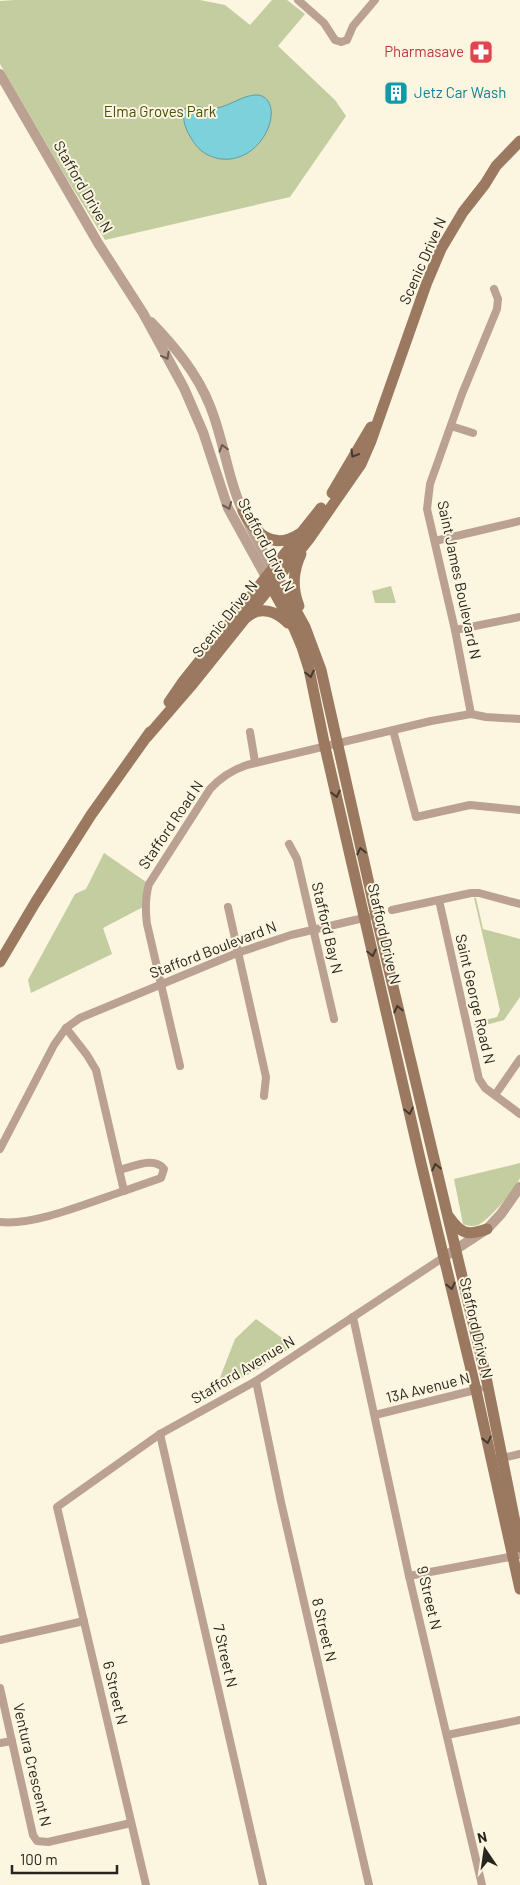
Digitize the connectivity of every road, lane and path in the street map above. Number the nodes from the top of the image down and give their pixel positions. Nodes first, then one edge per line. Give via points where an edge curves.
1 (298, 0) edge
2 (375, 0) edge
3 (0, 74) edge
4 (520, 141) edge
5 (520, 151) edge
6 (484, 184) junction
7 (494, 289) dead end
8 (143, 313) junction
9 (451, 426) junction
10 (472, 433) dead end
11 (243, 511) junction
12 (520, 522) edge
13 (306, 535) junction
14 (434, 541) junction
15 (272, 577) junction
16 (520, 617) edge
17 (241, 624) junction
18 (300, 628) junction
19 (455, 630) junction
20 (472, 714) junction
21 (520, 719) edge
22 (393, 730) junction
23 (250, 732) dead end
24 (147, 736) junction
25 (337, 742) junction
26 (325, 747) junction
27 (255, 762) junction
28 (520, 810) edge
29 (288, 844) dead end
30 (439, 900) junction
31 (520, 904) edge
32 (228, 907) dead end
33 (392, 910) dead end
34 (370, 916) junction
35 (313, 929) junction
36 (237, 953) junction
37 (0, 962) edge
38 (161, 984) junction
39 (334, 1019) dead end
40 (66, 1028) junction
41 (520, 1059) edge
42 (180, 1066) dead end
43 (495, 1095) junction
44 (264, 1096) dead end
45 (520, 1114) edge
46 (0, 1148) edge
47 (119, 1170) junction
48 (520, 1187) edge
49 (124, 1191) junction
50 (447, 1214) junction
51 (0, 1222) edge
52 (487, 1229) junction
53 (455, 1251) junction
54 (444, 1257) junction
55 (353, 1317) junction
56 (256, 1381) junction
57 (488, 1387) junction
58 (476, 1390) junction
59 (374, 1415) junction
60 (160, 1434) junction
61 (520, 1454) edge
62 (497, 1459) junction
63 (57, 1508) joint
64 (518, 1553) edge
65 (409, 1576) junction
66 (520, 1590) edge
67 (84, 1621) junction
68 (0, 1640) edge
69 (0, 1688) edge
70 (520, 1720) edge
71 (447, 1735) junction
72 (12, 1741) junction
73 (0, 1743) edge
74 (131, 1823) junction
75 (146, 1885) edge
76 (263, 1885) edge
77 (369, 1885) edge
78 (482, 1885) edge

1 - 2 street via 324,23 335,40 341,42 347,40 353,26
3 - 8 street, Stafford Drive N via 98,243
4 - 6 main road, Scenic Drive N
5 - 6 main road, Scenic Drive N
6 - 13 main road, Scenic Drive N via 463,212 427,282 372,441 361,464
7 - 9 street, Saint James Boulevard N via 498,309
11 -> 8 street, Stafford Drive N via 203,391 172,343
8 -> 15 street, Stafford Drive N via 193,407 228,508
9 - 10 street
9 - 14 street, Saint James Boulevard N via 427,496
11 - 13 main road via 257,532 268,538 278,541
11 - 15 street, Stafford Drive N
12 - 14 street
13 - 15 main road, Scenic Drive N
13 - 18 main road via 294,578 303,616
14 - 19 street, Saint James Boulevard N
15 - 17 main road, Scenic Drive N
15 - 18 main road, Stafford Drive N
15 - 24 main road, Scenic Drive N via 182,683
16 - 19 street
17 - 18 main road via 252,613 268,611
17 - 24 main road, Scenic Drive N
18 - 25 main road, Stafford Drive N via 322,670
18 -> 26 main road, Stafford Drive N
19 - 20 street, Saint James Boulevard N
20 - 21 street
20 - 22 street
22 - 25 street
22 - 28 street via 416,817 470,805
23 - 27 street
24 - 37 main road, Scenic Drive N via 91,815
25 - 26 street, Stafford Road N
34 -> 25 main road, Stafford Drive N
26 - 27 street, Stafford Road N
26 -> 34 main road, Stafford Drive N
27 - 38 street, Stafford Road N via 228,773 210,789 149,884 146,914
29 - 35 street, Stafford Bay N via 297,859
30 - 31 street via 479,893
30 - 33 street
30 - 43 street, Saint George Road N via 479,1079
32 - 36 street
34 - 35 street, Stafford Boulevard N
50 -> 34 main road, Stafford Drive N
34 -> 54 main road, Stafford Drive N
35 - 36 street, Stafford Boulevard N
35 - 39 street, Stafford Bay N
36 - 38 street, Stafford Boulevard N
36 - 44 street via 266,1077
38 - 40 street, Stafford Boulevard N via 86,1015
38 - 42 street
40 - 46 street, Stafford Boulevard N
40 - 47 street via 96,1070
41 - 43 street
43 - 45 street, Saint George Road N
47 - 49 street
47 - 49 street via 152,1162 164,1169 156,1181
48 - 52 street
49 - 51 street via 35,1220
50 - 52 main road via 461,1231 468,1234
50 - 53 main road, Stafford Drive N
52 - 53 street
53 - 54 street
53 - 57 main road, Stafford Drive N
54 - 55 street, Stafford Avenue N
54 -> 58 main road, Stafford Drive N
55 - 56 street, Stafford Avenue N
55 - 59 street, 9 Street N
56 - 60 street, Stafford Avenue N
56 - 77 street, 8 Street N
57 - 58 street, 13A Avenue N
57 - 62 main road, Stafford Drive N
58 - 59 street, 13A Avenue N
58 -> 62 main road, Stafford Drive N
59 - 65 street, 9 Street N
60 - 63 street, Stafford Avenue N
60 - 76 street, 7 Street N
61 - 62 street
62 - 64 main road, Stafford Drive N
63 - 67 street, 6 Street N
64 - 65 street
64 - 66 main road, Stafford Drive N
65 - 71 street, 9 Street N
67 - 68 street
67 - 74 street, 6 Street N
69 - 72 street, Ventura Crescent N
70 - 71 street
71 - 78 street, 9 Street N
72 - 73 street
72 - 74 street, Ventura Crescent N via 33,1834 38,1841 48,1842
74 - 75 street, 6 Street N

